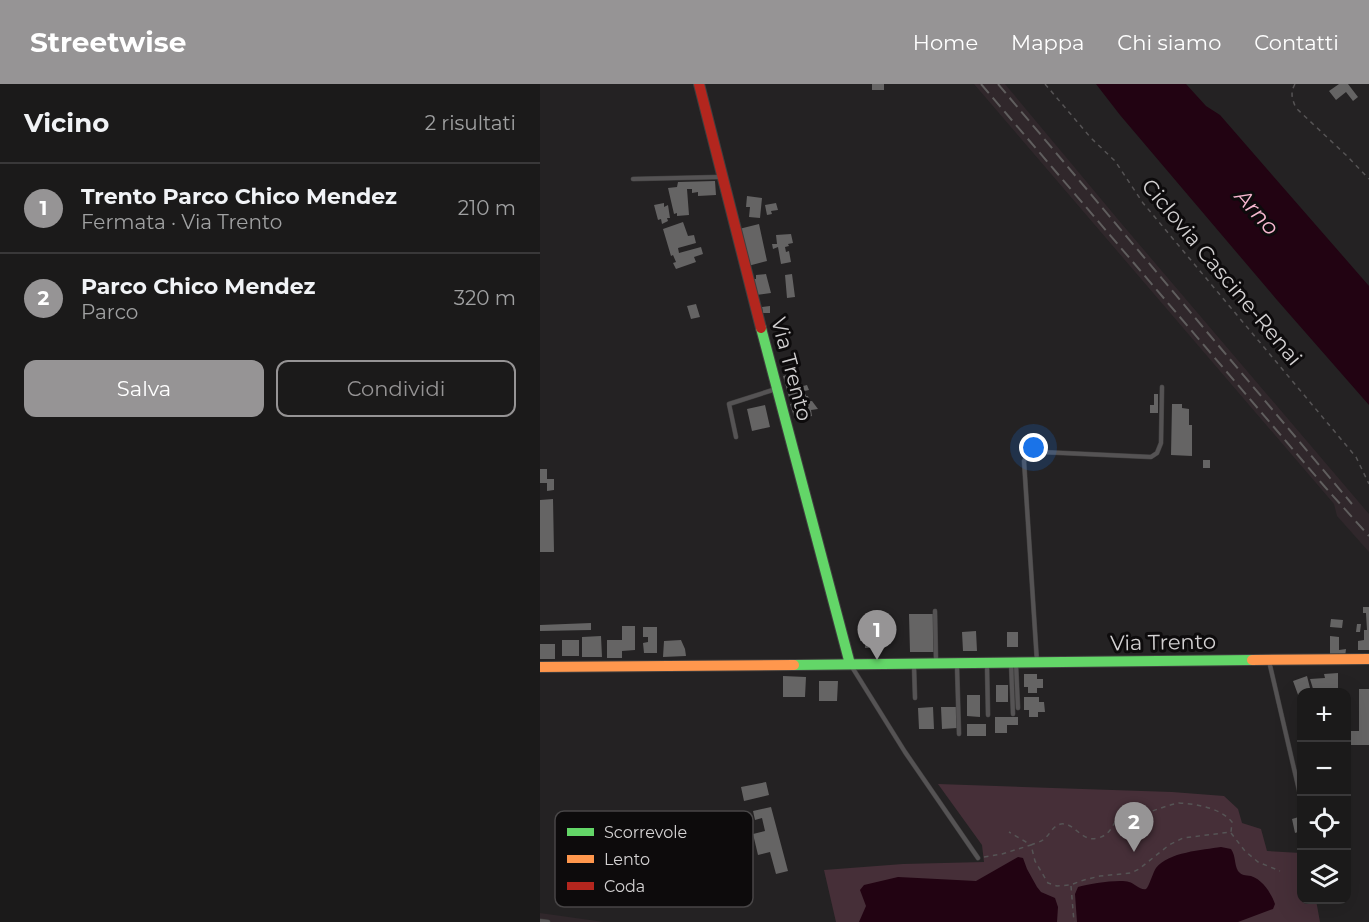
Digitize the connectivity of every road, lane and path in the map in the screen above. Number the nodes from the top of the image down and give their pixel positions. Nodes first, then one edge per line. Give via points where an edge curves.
1 (699, 84) edge
2 (1045, 84) edge
3 (1295, 84) edge
4 (722, 177) junction
5 (633, 179) dead end
6 (1369, 179) edge
7 (1162, 387) dead end
8 (777, 389) junction
9 (736, 437) dead end
10 (1369, 484) edge
11 (935, 611) dead end
12 (1369, 659) edge
13 (1268, 660) junction
14 (1037, 662) junction
15 (914, 663) junction
16 (936, 663) junction
17 (956, 663) junction
18 (987, 663) junction
19 (1014, 663) junction
20 (850, 664) junction
21 (540, 667) edge
22 (915, 698) dead end
23 (1018, 708) dead end
24 (1013, 714) dead end
25 (988, 715) dead end
26 (959, 734) dead end
27 (1300, 796) edge
28 (1009, 832) dead end
29 (1231, 832) junction
30 (1031, 845) junction
31 (978, 858) joint
32 (1280, 871) dead end
33 (1070, 885) junction
34 (540, 921) edge
35 (548, 922) edge
36 (1074, 922) edge

1 - 4 street, Via Trento
2 - 10 path, Ciclovia Cascine-Renai via 1114,161 1143,203 1356,457
3 - 6 path via 1291,90 1296,108
4 - 5 lane
4 - 8 street, Via Trento
7 - 14 lane via 1161,443 1151,457 1041,452 1026,456
8 - 9 lane via 729,404
8 - 20 street, Via Trento
11 - 16 lane
12 - 13 street, Via Trento
13 - 14 street, Via Trento
13 - 27 lane
14 - 19 street, Via Trento
15 - 16 street, Via Trento
15 - 20 street, Via Trento
15 - 22 lane
16 - 17 street, Via Trento
17 - 18 street, Via Trento
17 - 26 lane
18 - 19 street, Via Trento
18 - 25 lane
19 - 23 lane
19 - 24 lane
20 - 21 street, Via Trento
20 - 31 lane via 910,761
28 - 30 path
29 - 30 path via 1228,817 1198,804 1179,803 1148,813 1122,815 1099,838 1082,836 1070,825 1057,825 1044,839
29 - 32 path via 1258,862
29 - 33 path via 1183,838 1131,873
30 - 31 path
30 - 33 path via 1048,883
33 - 36 path
34 - 35 lane

